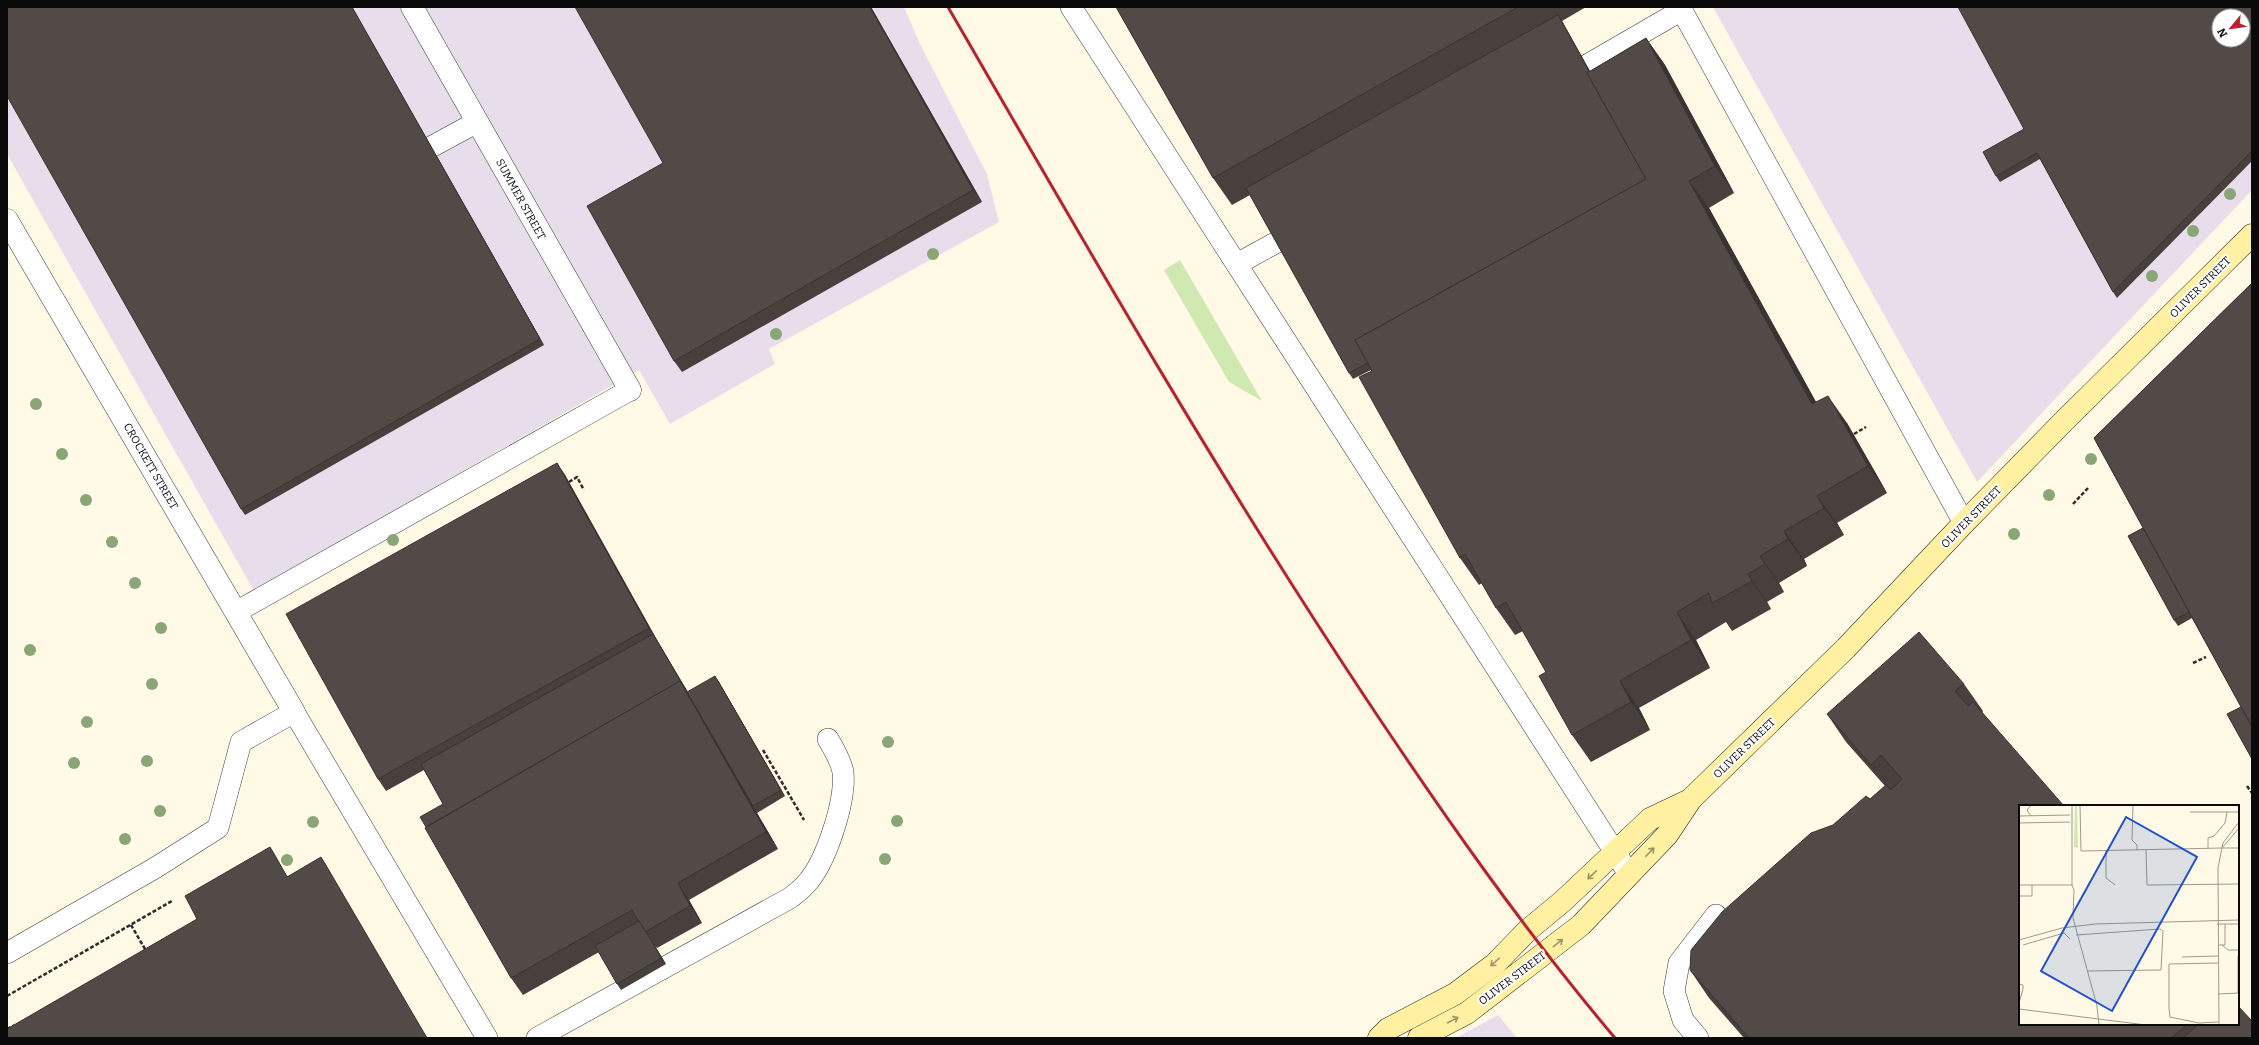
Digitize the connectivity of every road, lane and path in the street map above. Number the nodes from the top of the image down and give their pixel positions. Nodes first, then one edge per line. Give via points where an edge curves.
1 (412, 7) edge
2 (1071, 7) edge
3 (1681, 9) edge
4 (1587, 65) edge
5 (477, 122) junction
6 (432, 147) edge
7 (7, 220) edge
8 (2252, 235) edge
9 (1277, 242) edge
10 (1237, 264) junction
11 (630, 390) joint
12 (1866, 428) dead end
13 (1854, 434) dead end
14 (569, 482) edge
15 (2088, 488) dead end
16 (584, 490) dead end
17 (2073, 504) dead end
18 (1964, 523) junction
19 (236, 612) junction
20 (2206, 657) edge
21 (2193, 663) dead end
22 (294, 712) junction
23 (828, 739) dead end
24 (763, 750) dead end
25 (2247, 786) dead end
26 (2252, 793) edge
27 (1691, 799) junction
28 (1615, 854) junction
29 (825, 856) junction
30 (1629, 874) junction
31 (172, 900) dead end
32 (1716, 915) dead end
33 (131, 925) junction
34 (152, 946) edge
35 (145, 949) junction
36 (7, 953) edge
37 (138, 953) edge
38 (7, 996) edge
39 (21, 1022) edge
40 (7, 1030) edge
41 (487, 1038) edge
42 (537, 1038) edge
43 (1379, 1038) edge
44 (1419, 1038) edge
45 (1698, 1038) edge

1 - 5 street, SUMMER STREET
2 - 10 lane
3 - 4 lane
3 - 18 lane
5 - 6 lane
5 - 11 street, SUMMER STREET
7 - 19 street, CROCKETT STREET
8 - 18 street, OLIVER STREET
9 - 10 lane
10 - 28 lane
11 - 19 lane
12 - 13 path
14 - 16 path via 578,477
15 - 17 path
18 - 27 street, OLIVER STREET via 1846,648
19 - 22 street, CROCKETT STREET
20 - 21 path
22 - 36 lane via 241,742 218,828 155,868
22 - 41 lane
23 - 29 lane via 843,772 840,806
24 - 29 path
25 - 26 path
27 - 28 street, OLIVER STREET via 1650,819
30 -> 27 street, OLIVER STREET via 1666,835
28 - 30 lane
28 -> 43 street, OLIVER STREET via 1528,930 1495,964 1455,994 1388,1029
29 - 42 lane via 807,884 790,898
44 -> 30 street, OLIVER STREET via 1467,1013 1581,925
31 - 33 path
32 - 45 lane via 1679,963 1674,991 1683,1020
33 - 35 path
33 - 38 path
34 - 35 path
35 - 37 path
39 - 40 path

